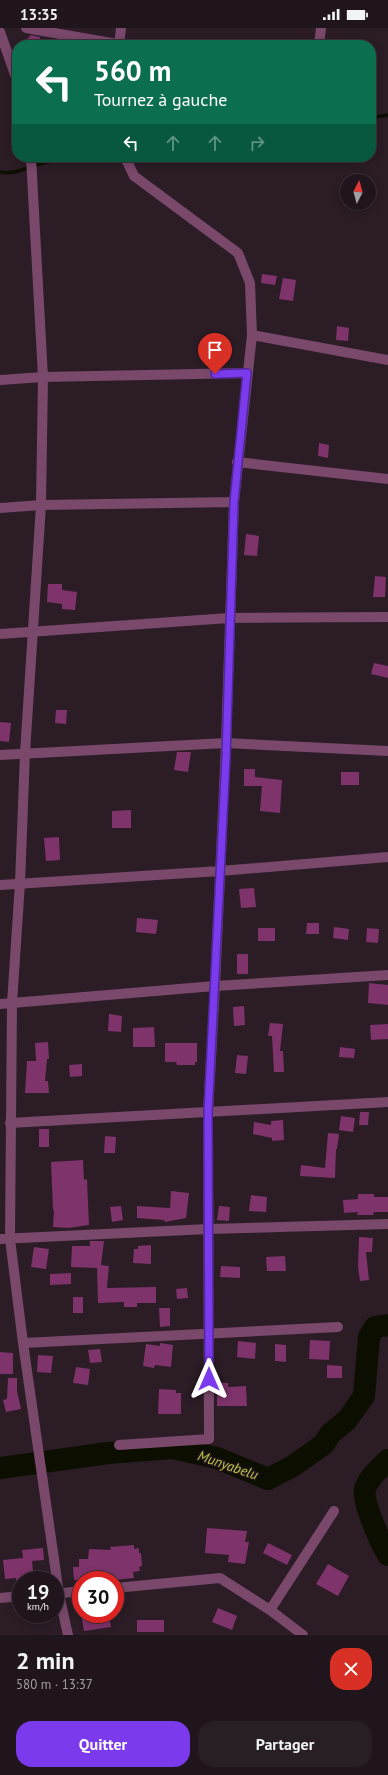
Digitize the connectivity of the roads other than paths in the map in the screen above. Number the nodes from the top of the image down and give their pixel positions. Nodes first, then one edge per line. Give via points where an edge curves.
1 (26, 28) edge
2 (121, 28) edge
3 (321, 28) edge
4 (0, 32) edge
5 (92, 40) edge
6 (120, 40) edge
7 (320, 40) edge
8 (12, 66) edge
9 (128, 162) edge
10 (32, 165) edge
11 (252, 334) junction
12 (388, 360) edge
13 (247, 373) junction
14 (43, 377) junction
15 (0, 380) edge
16 (238, 462) junction
17 (388, 479) edge
18 (234, 502) junction
19 (41, 505) junction
20 (0, 508) edge
21 (388, 617) edge
22 (229, 618) junction
23 (34, 632) junction
24 (0, 634) edge
25 (226, 743) junction
26 (388, 751) edge
27 (25, 753) junction
28 (0, 756) edge
29 (388, 857) edge
30 (220, 871) junction
31 (20, 883) junction
32 (0, 884) edge
33 (388, 975) edge
34 (215, 986) junction
35 (12, 1003) junction
36 (0, 1004) edge
37 (388, 1102) edge
38 (208, 1113) junction
39 (10, 1123) junction
40 (388, 1224) edge
41 (208, 1229) junction
42 (5, 1239) edge
43 (338, 1326) dead end
44 (209, 1334) junction
45 (23, 1343) junction
46 (119, 1445) dead end
47 (334, 1511) dead end
48 (54, 1571) edge
49 (124, 1587) edge
50 (12, 1597) edge
51 (0, 1598) edge
52 (270, 1610) junction
53 (64, 1620) edge
54 (68, 1635) edge
55 (302, 1635) edge

1 - 5 street
2 - 6 street
3 - 7 street
4 - 8 street
9 - 11 street via 134,176 238,253 250,283
10 - 14 street
11 - 12 street
11 - 13 street
13 - 14 street
13 - 16 street
14 - 15 street
14 - 19 street
16 - 17 street
16 - 18 street
18 - 19 street
18 - 22 street
19 - 20 street
19 - 23 street
21 - 22 street
22 - 23 street
22 - 25 street
23 - 24 street
23 - 27 street
25 - 26 street
25 - 27 street
25 - 30 street
27 - 28 street
27 - 31 street
29 - 30 street
30 - 31 street
30 - 34 street
31 - 32 street
31 - 35 street
33 - 34 street
34 - 35 street
34 - 38 street
35 - 36 street
35 - 39 street
37 - 38 street
38 - 39 street
38 - 41 street
39 - 42 street
40 - 41 street
41 - 42 street
41 - 44 street
42 - 45 street
43 - 44 street
44 - 45 street
44 - 46 street via 209,1439
45 - 48 street
47 - 52 street
49 - 52 street via 220,1578
50 - 51 street
52 - 55 street
53 - 54 street

